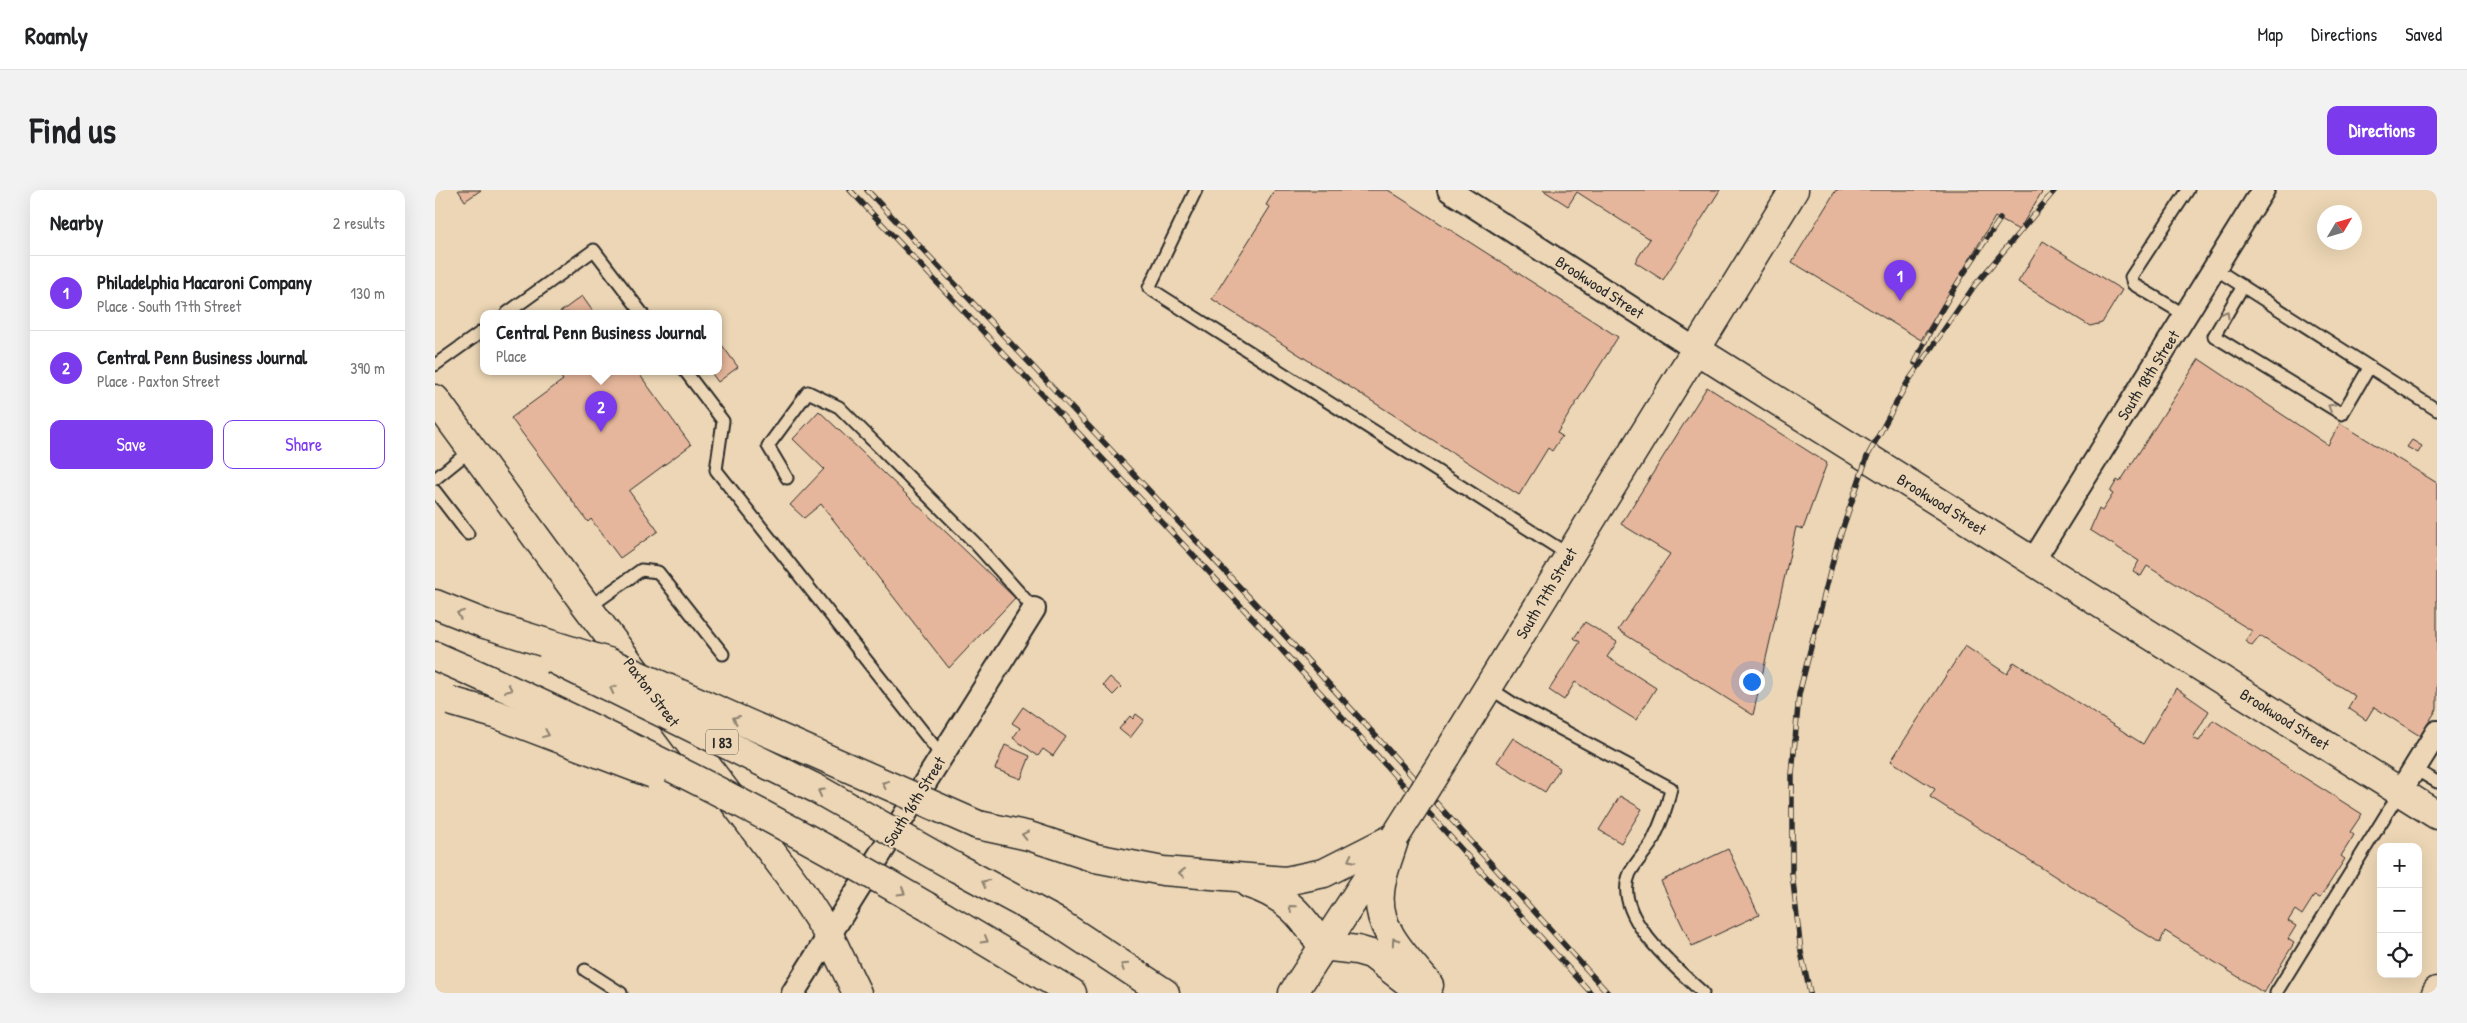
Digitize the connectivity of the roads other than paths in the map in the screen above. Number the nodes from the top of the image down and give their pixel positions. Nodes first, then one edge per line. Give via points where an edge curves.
1 (1196, 190) edge
2 (1449, 190) edge
3 (1795, 190) edge
4 (2187, 190) edge
5 (2263, 190) edge
6 (2214, 268) junction
7 (2243, 286) junction
8 (511, 310) edge
9 (640, 310) edge
10 (2185, 315) junction
11 (480, 332) edge
12 (1695, 348) junction
13 (435, 365) edge
14 (2369, 368) junction
15 (688, 375) edge
16 (435, 399) edge
17 (2437, 410) edge
18 (472, 449) junction
19 (787, 478) dead end
20 (435, 479) edge
21 (435, 491) edge
22 (468, 534) dead end
23 (1569, 555) junction
24 (2033, 561) junction
25 (435, 604) edge
26 (588, 608) junction
27 (1035, 609) joint
28 (485, 624) junction
29 (723, 654) dead end
30 (435, 656) edge
31 (1488, 687) junction
32 (443, 699) edge
33 (2437, 732) edge
34 (942, 756) junction
35 (2415, 769) junction
36 (2437, 782) edge
37 (2400, 792) junction
38 (2437, 815) edge
39 (1395, 837) junction
40 (864, 870) junction
41 (1231, 878) junction
42 (829, 934) junction
43 (1322, 946) junction
44 (585, 970) dead end
45 (621, 993) edge
46 (793, 993) edge
47 (857, 993) edge
48 (1071, 993) edge
49 (1165, 993) edge
50 (1293, 993) edge
51 (1422, 993) edge
52 (1435, 993) edge
53 (1703, 993) edge
54 (2276, 993) edge

1 - 23 lane via 1149,288
2 - 12 street, Brookwood Street
3 - 12 main road, South 17th Street
4 - 10 lane via 2131,277 2133,284
5 - 6 street, South 18th Street
6 - 7 lane
6 - 10 street, South 18th Street
7 - 14 lane
14 -> 7 lane via 2342,414 2214,336
8 - 9 lane via 594,250
10 - 24 street, South 18th Street
11 - 13 lane
12 - 23 main road, South 17th Street
12 - 24 main road, Brookwood Street
14 - 17 lane
15 - 34 lane via 723,421 716,470
16 - 18 main road, Paxton Street
18 - 20 lane
18 - 26 main road, Paxton Street
19 - 27 lane via 768,446 808,392 839,407 975,543
21 - 22 lane
23 - 31 main road, South 17th Street
24 - 37 main road, Brookwood Street
28 -> 25 main road, I 83
26 - 29 lane via 641,570 658,572
26 - 42 main road, Paxton Street via 797,886
27 - 34 street, South 16th Street
41 -> 28 main road, bridge via 1163,871 1095,858 1029,836 978,825 608,662
49 -> 28 main road, I 83, bridge via 1057,922 817,789
30 -> 40 main road, bridge via 585,722
31 - 39 main road, South 17th Street, bridge
31 - 53 lane via 1671,788 1666,812 1629,875 1627,905 1659,952
32 -> 40 main road, bridge via 495,714 718,798
33 - 35 street
34 - 42 street, South 16th Street
35 - 36 lane
35 - 37 street
37 - 38 main road, Brookwood Street
37 - 54 lane
39 -> 41 main road via 1324,873 1286,881
39 - 43 main road, South 17th Street
52 -> 39 main road via 1392,939 1380,914 1380,892
40 -> 48 main road, bridge
43 -> 41 main road via 1292,906 1263,889
42 - 46 street, South 16th Street
42 - 47 main road, Paxton Street
43 - 50 main road, South 17th Street
43 - 51 main road via 1371,954
44 - 45 lane

